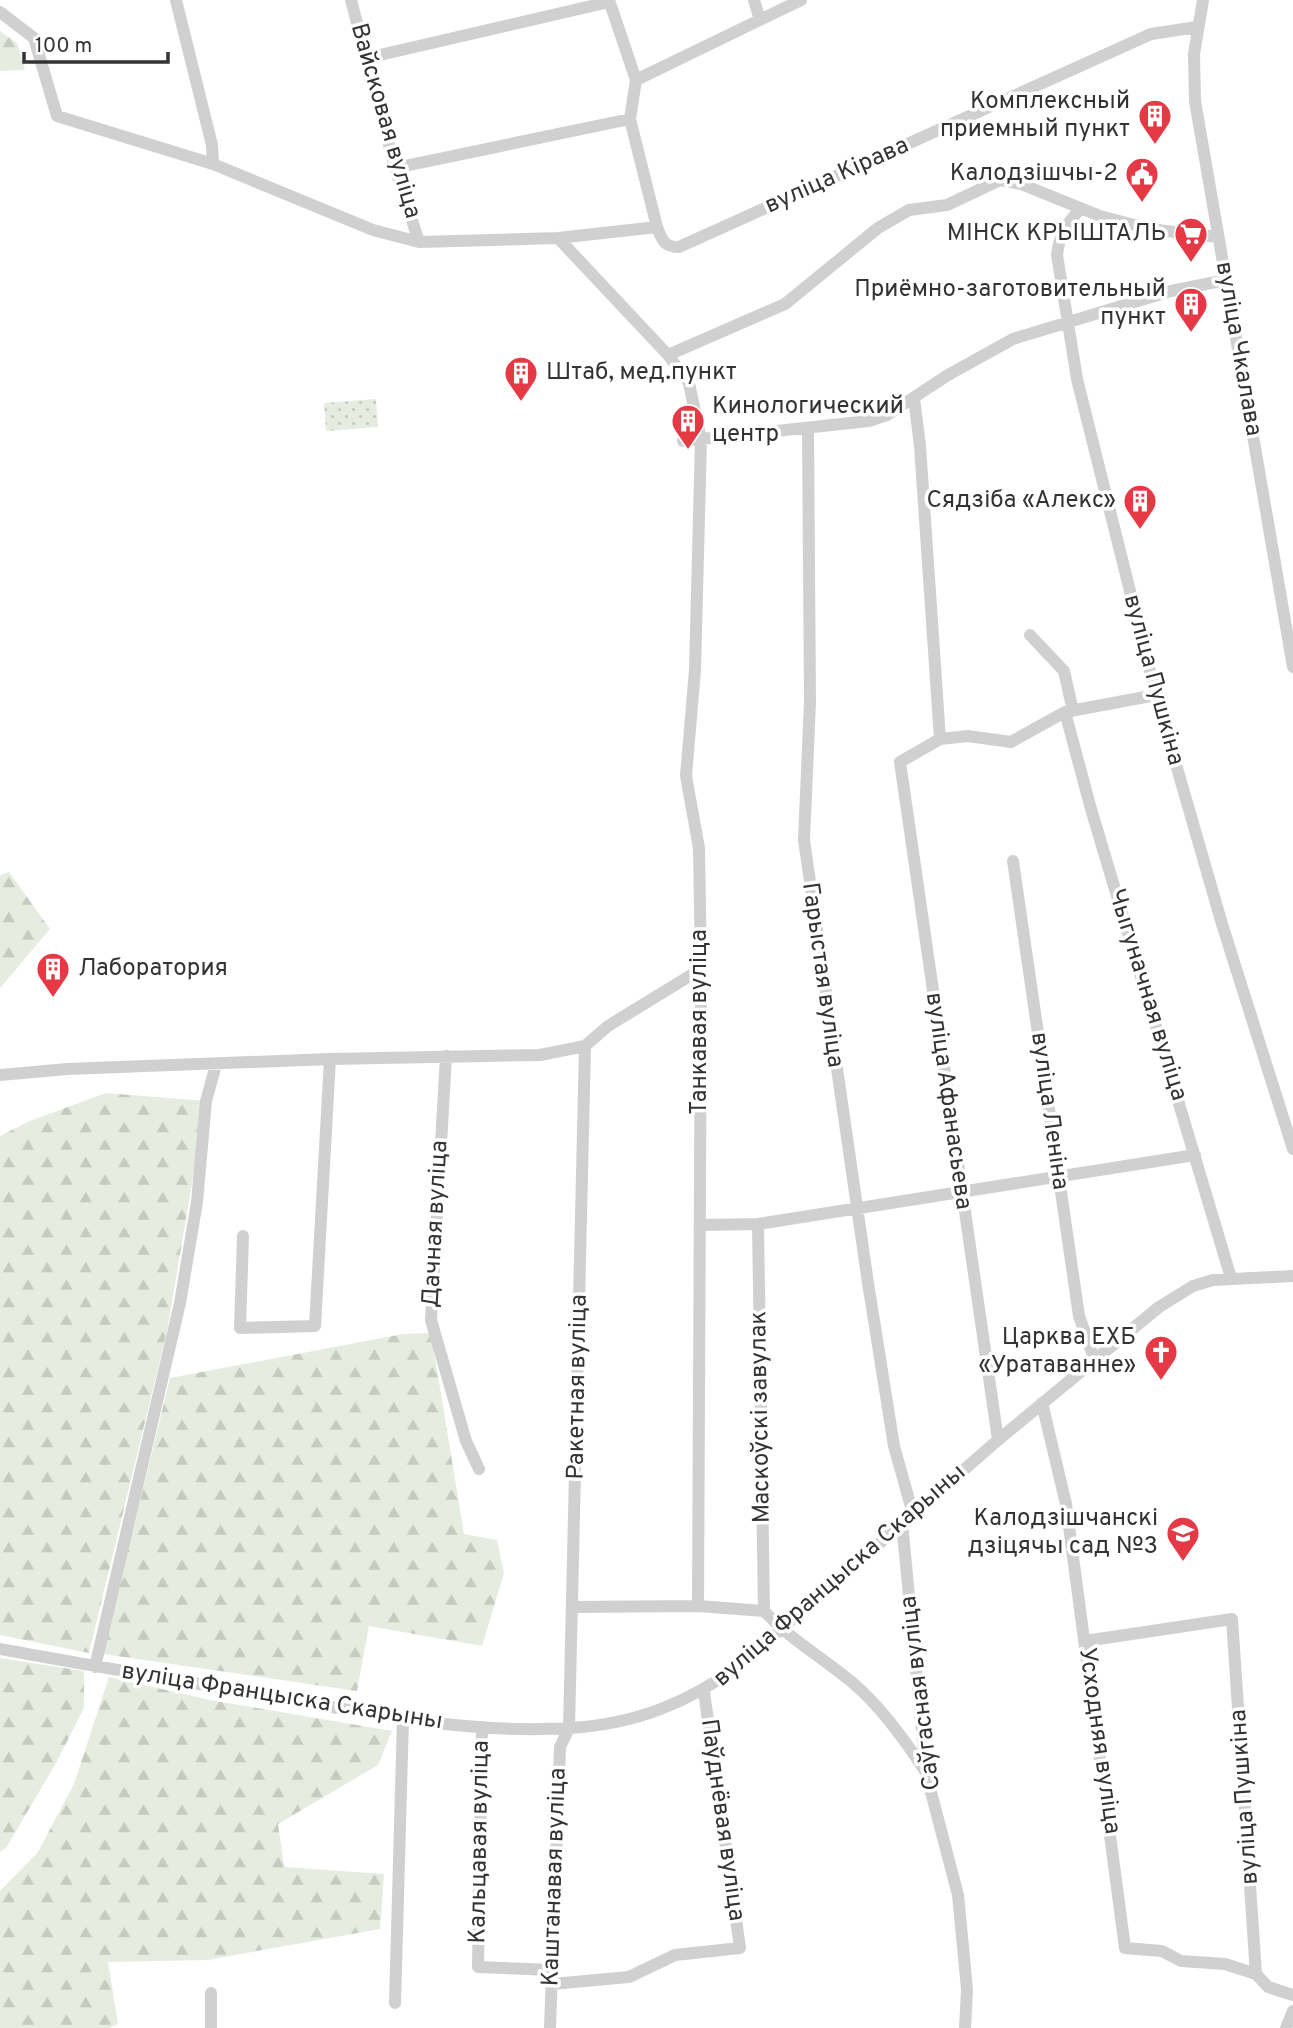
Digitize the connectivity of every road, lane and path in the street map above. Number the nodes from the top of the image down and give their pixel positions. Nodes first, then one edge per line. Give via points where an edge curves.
1 (176, 0) edge
2 (351, 0) edge
3 (754, 0) edge
4 (801, 0) edge
5 (1203, 0) edge
6 (609, 1) edge
7 (0, 12) edge
8 (760, 20) junction
9 (1198, 27) junction
10 (367, 58) junction
11 (636, 80) junction
12 (631, 119) junction
13 (212, 164) junction
14 (395, 168) junction
15 (1080, 209) junction
16 (657, 228) junction
17 (1218, 237) junction
18 (558, 238) junction
19 (419, 242) junction
20 (1226, 280) junction
21 (1066, 321) junction
22 (668, 355) junction
23 (914, 398) junction
24 (808, 428) junction
25 (701, 440) junction
26 (683, 441) dead end
27 (1030, 635) dead end
28 (1293, 667) edge
29 (1156, 695) junction
30 (1069, 711) junction
31 (940, 739) junction
32 (1013, 861) dead end
33 (701, 969) junction
34 (585, 1046) junction
35 (446, 1056) junction
36 (330, 1059) junction
37 (216, 1065) junction
38 (0, 1075) edge
39 (1293, 1149) edge
40 (1195, 1155) junction
41 (1057, 1175) junction
42 (961, 1193) junction
43 (859, 1210) junction
44 (758, 1224) junction
45 (701, 1225) junction
46 (243, 1237) dead end
47 (1293, 1276) edge
48 (1231, 1278) junction
49 (1094, 1358) junction
50 (1042, 1403) junction
51 (998, 1440) junction
52 (479, 1469) dead end
53 (913, 1514) junction
54 (902, 1523) junction
55 (573, 1606) junction
56 (698, 1606) junction
57 (764, 1611) junction
58 (782, 1630) junction
59 (1085, 1641) junction
60 (0, 1649) edge
61 (95, 1667) junction
62 (704, 1692) junction
63 (403, 1719) junction
64 (482, 1727) junction
65 (569, 1728) junction
66 (926, 1773) junction
67 (552, 1970) junction
68 (1256, 1974) junction
69 (552, 1984) junction
70 (211, 1993) dead end
71 (1293, 1995) edge
72 (395, 2003) dead end
73 (1293, 2011) edge
74 (211, 2028) edge
75 (550, 2028) edge
76 (965, 2028) edge
77 (1286, 2028) edge

1 - 13 street via 212,145
2 - 10 street, Вайсковая вуліца
3 - 8 street
4 - 8 street
5 - 9 street, вуліца Чкалава
6 - 10 street
6 - 11 street
7 - 13 street via 34,38 57,116
8 - 11 street
9 - 16 street, вуліца Кірава via 1151,34 679,247 662,242
9 - 17 street, вуліца Чкалава via 1195,102
10 - 14 street, Вайсковая вуліца
11 - 12 street
12 - 14 street
12 - 16 street
13 - 19 street via 373,230
14 - 19 street, Вайсковая вуліца
15 - 17 street via 1149,229
15 - 21 street, вуліца Пушкіна via 1059,240 1057,255
15 - 22 street via 1000,180 947,205 909,210 867,237 785,304
16 - 18 street
17 - 20 street, вуліца Чкалава
18 - 19 street
18 - 22 street, Танкавая вуліца
20 - 21 street
20 - 28 street, вуліца Чкалава
21 - 23 street via 1013,339
21 - 29 street, вуліца Пушкіна
22 - 25 street, Танкавая вуліца via 689,383
23 - 24 street via 869,421
23 - 31 street
24 - 25 street
24 - 43 street, Гарыстая вуліца via 810,702 804,839
25 - 26 street
25 - 33 street, Танкавая вуліца via 695,670 686,776 699,848
27 - 30 street, Чыгуначная вуліца via 1064,671
29 - 30 street
29 - 39 street, вуліца Пушкіна
30 - 31 street via 1011,742 968,736
30 - 40 street, Чыгуначная вуліца via 1091,809
31 - 42 street, вуліца Афанасьева via 901,762
32 - 41 street, вуліца Леніна
33 - 34 street via 608,1026
33 - 45 street, Танкавая вуліца
34 - 35 street via 540,1055
34 - 55 street, Ракетная вуліца
35 - 36 street
35 - 52 street, Дачная вуліца via 431,1320 466,1441
36 - 37 street
36 - 46 street via 315,1326 240,1328
37 - 38 street
37 - 61 street via 206,1101 197,1202 180,1303
40 - 41 street
40 - 48 street, Чыгуначная вуліца
41 - 42 street
41 - 49 street, вуліца Леніна via 1079,1316
42 - 43 street
42 - 51 street, вуліца Афанасьева
43 - 44 street
43 - 53 street, Гарыстая вуліца via 894,1446
44 - 45 street
44 - 57 street, Маскоўскі завулак
45 - 56 street, Танкавая вуліца
47 - 48 street, вуліца Францыска Скарыны
48 - 49 street, вуліца Францыска Скарыны via 1181,1293
49 - 50 street, вуліца Францыска Скарыны
50 - 51 street, вуліца Францыска Скарыны
50 - 59 street, Усходняя вуліца via 1066,1504
51 - 53 street, вуліца Францыска Скарыны
53 - 54 street, вуліца Францыска Скарыны
54 - 58 street, вуліца Францыска Скарыны
54 - 66 street, Саўгасная вуліца
55 - 56 street
55 - 65 street, Ракетная вуліца
56 - 57 street
57 - 58 street
58 - 62 street, вуліца Францыска Скарыны
58 - 66 street via 853,1683
59 - 68 street, Усходняя вуліца via 1125,1948 1162,1951 1181,1961 1226,1964
59 - 68 street, вуліца Пушкіна via 1232,1619
60 - 61 street, вуліца Францыска Скарыны
61 - 63 street, вуліца Францыска Скарыны
62 - 65 street, вуліца Францыска Скарыны via 647,1714
62 - 69 street, Паўднёвая вуліца via 740,1948 675,1955 629,1977
63 - 64 street, вуліца Францыска Скарыны
63 - 72 street
64 - 65 street, вуліца Францыска Скарыны
64 - 67 street, Кальцавая вуліца via 478,1967
65 - 67 street, Каштанавая вуліца via 560,1747
66 - 76 street, Саўгасная вуліца via 958,1895 967,1989
67 - 69 street, Каштанавая вуліца
68 - 71 street via 1268,1987
69 - 75 street, Каштанавая вуліца
70 - 74 street
73 - 77 street

